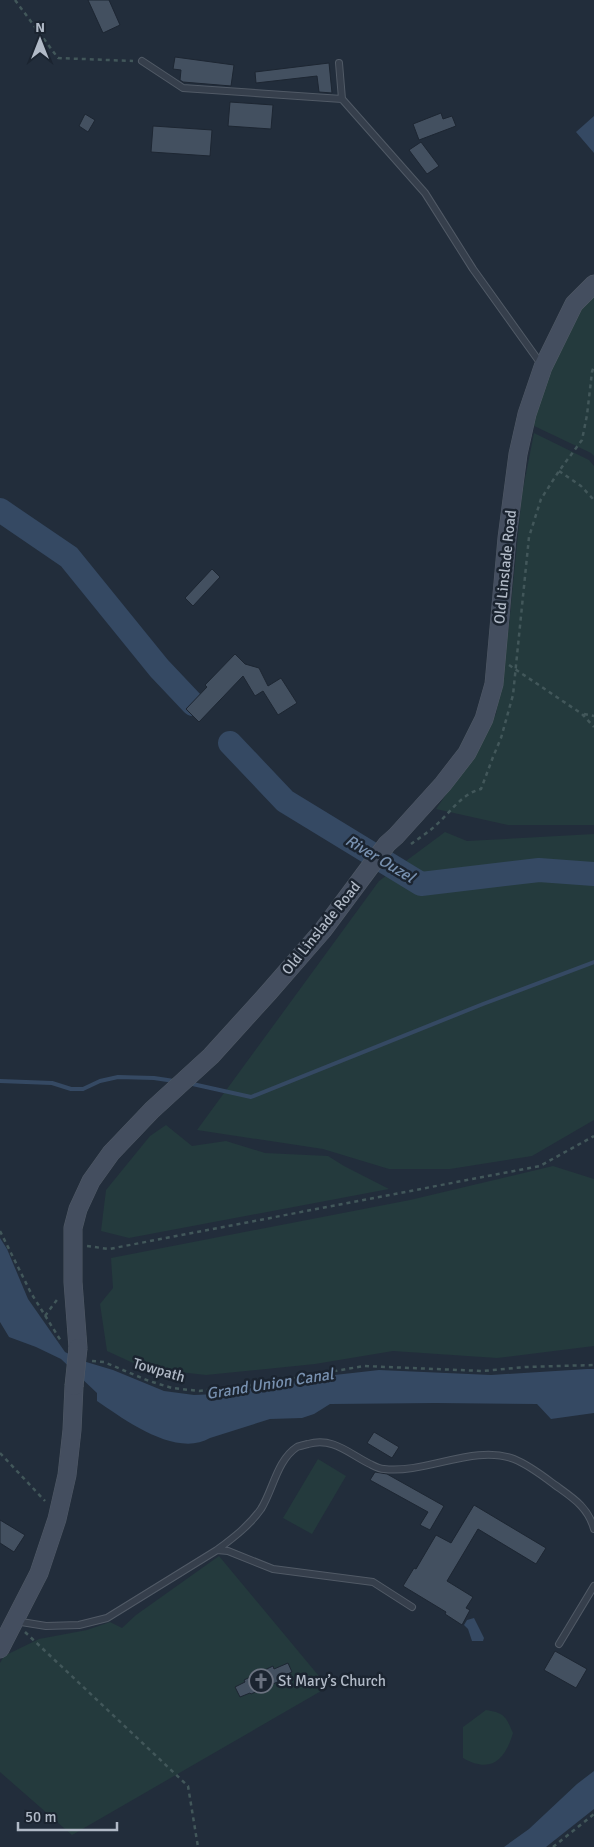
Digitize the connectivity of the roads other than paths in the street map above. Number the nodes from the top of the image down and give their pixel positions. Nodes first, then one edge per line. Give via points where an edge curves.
1 (142, 61) road end
2 (339, 63) dead end
3 (342, 99) junction
4 (594, 284) edge
5 (543, 367) junction
6 (594, 1529) edge
7 (217, 1550) junction
8 (594, 1586) edge
9 (412, 1607) dead end
10 (13, 1621) junction
11 (559, 1644) dead end
12 (0, 1649) edge

1 - 3 lane via 183,88
2 - 3 lane
3 - 5 lane via 426,193 473,269
4 - 5 street, Old Linslade Road via 574,304
5 - 10 street, Old Linslade Road, bridge via 518,454 494,684 484,719 467,753 387,844 323,930 211,1056 110,1153 91,1181 78,1209 73,1228 76,1350 69,1457 58,1515 39,1573
6 - 7 lane via 581,1504 532,1468 514,1459 495,1455 398,1470 381,1469 338,1445 324,1441 297,1447 285,1459 261,1508 240,1532
7 - 9 lane via 228,1551 273,1569 373,1582
7 - 10 lane via 107,1618 79,1625 46,1626
8 - 11 lane
10 - 12 street

